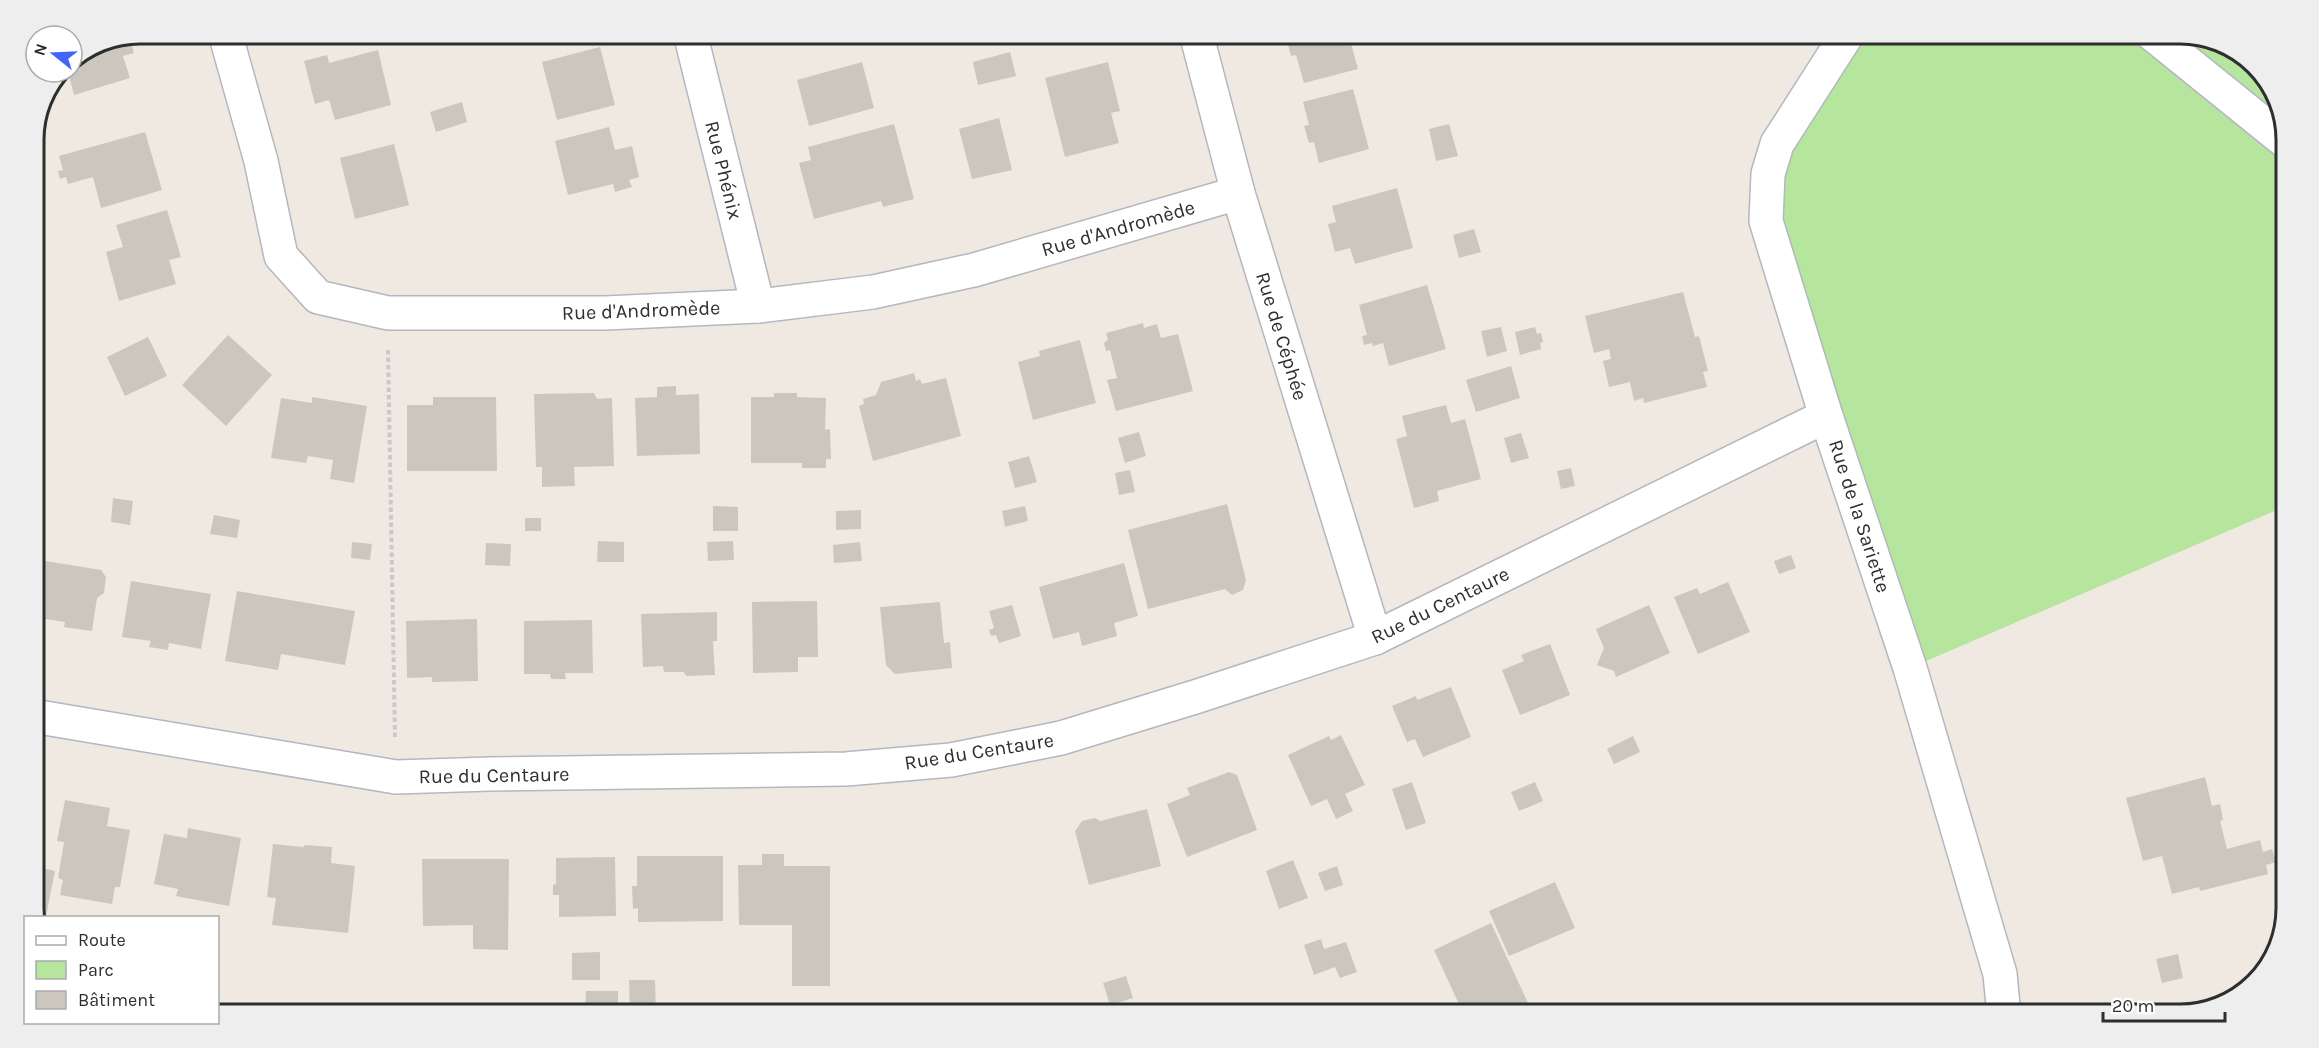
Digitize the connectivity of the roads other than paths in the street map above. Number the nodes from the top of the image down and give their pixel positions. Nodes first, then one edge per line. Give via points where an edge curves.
1 (228, 44) edge
2 (693, 44) edge
3 (1199, 44) edge
4 (1841, 44) edge
5 (2165, 44) edge
6 (2275, 133) edge
7 (1238, 193) junction
8 (758, 306) junction
9 (1826, 416) junction
10 (1375, 638) junction
11 (44, 718) edge
12 (2003, 1004) edge

1 - 8 street, Rue d'Andromède via 261,161 281,256 318,297 388,313 604,313
2 - 8 street, Rue Phénix
3 - 7 street, Rue de Céphée
4 - 9 street, Rue de la Sariette via 1777,144 1768,174 1766,221
5 - 6 street
7 - 8 street, Rue d'Andromède via 974,270 873,292
7 - 10 street, Rue de Céphée
9 - 10 street, Rue du Centaure
9 - 12 street, Rue de la Sariette via 1910,668 2000,974
10 - 11 street, Rue du Centaure via 1061,738 951,760 846,769 396,777

